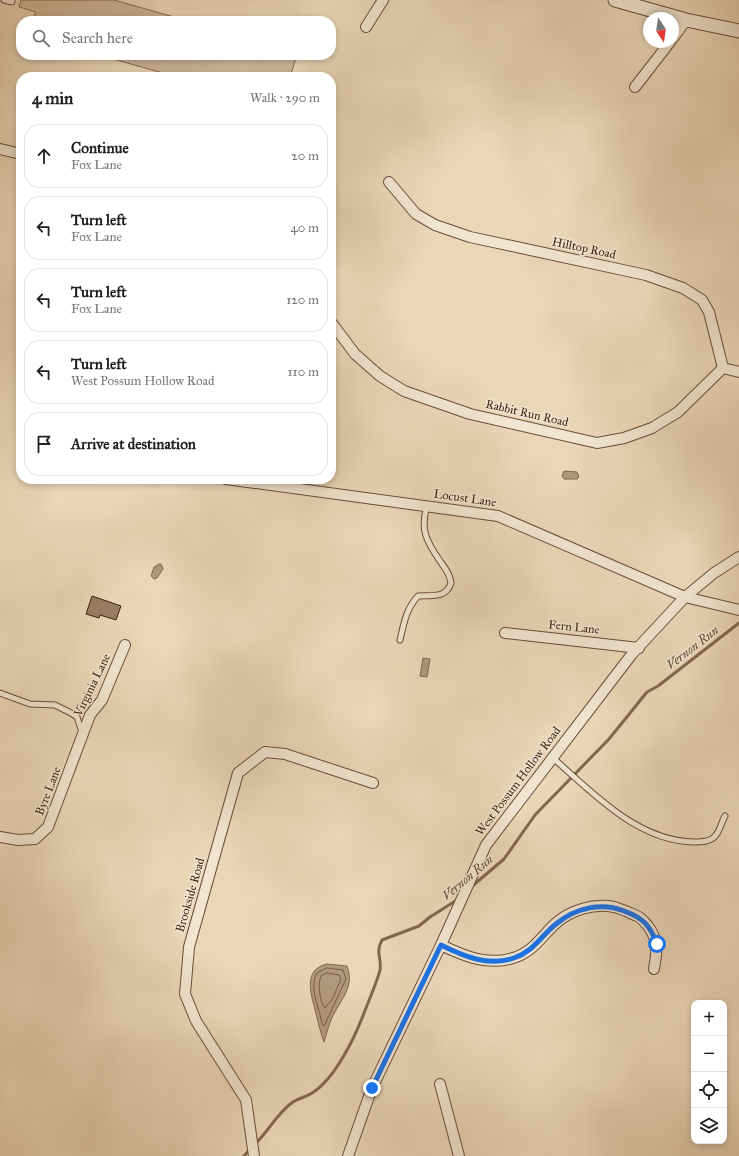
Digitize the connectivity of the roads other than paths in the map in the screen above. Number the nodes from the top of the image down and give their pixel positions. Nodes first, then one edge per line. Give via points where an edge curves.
1 (4, 0) edge
2 (12, 0) edge
3 (383, 0) edge
4 (615, 0) edge
5 (686, 20) junction
6 (366, 27) dead end
7 (679, 30) edge
8 (739, 31) edge
9 (665, 48) edge
10 (635, 87) dead end
11 (0, 149) edge
12 (16, 153) edge
13 (389, 182) dead end
14 (336, 329) edge
15 (724, 368) junction
16 (739, 372) edge
17 (263, 484) edge
18 (427, 506) junction
19 (739, 557) edge
20 (685, 597) junction
21 (739, 610) edge
22 (506, 633) dead end
23 (400, 640) dead end
24 (125, 645) dead end
25 (639, 648) junction
26 (0, 693) edge
27 (83, 737) junction
28 (553, 758) junction
29 (373, 783) dead end
30 (725, 816) dead end
31 (0, 837) edge
32 (441, 945) junction
33 (654, 969) dead end
34 (440, 1084) dead end
35 (254, 1156) edge
36 (348, 1156) edge
37 (459, 1156) edge

1 - 2 lane
3 - 6 street
4 - 5 street
5 - 7 street
5 - 8 street
9 - 10 street
11 - 12 street
13 - 15 street, Hilltop Road via 416,214 435,225 470,237 646,275 683,288 702,300 709,312
14 - 15 street, Rabbit Run Road via 355,354 380,376 404,391 470,414 598,443 624,438 652,428 678,412
15 - 16 street
17 - 18 street, Locust Lane
18 - 20 street, Locust Lane via 498,516
18 - 23 lane via 423,524 425,534 447,571 451,583 445,594 418,596 411,603 406,612
19 - 20 street, West Possum Hollow Road via 714,573
20 - 21 street, Locust Lane
20 - 25 street, West Possum Hollow Road
22 - 25 street, Fern Lane
24 - 27 street, Virginia Lane via 102,700 90,715
25 - 28 street, West Possum Hollow Road
26 - 27 lane via 30,704 54,705 71,713 80,723
27 - 31 street, Byre Lane via 48,827 35,839
28 - 30 lane via 632,823 680,842 704,842 716,835
28 - 32 street, West Possum Hollow Road via 486,845
29 - 35 street, Brookside Road via 285,754 265,752 238,773 189,947 185,994 196,1021 246,1100
32 - 33 street via 467,958 490,962 514,958 535,946 555,924 572,912 590,907 615,907 641,918 653,934 658,950
32 - 36 street, West Possum Hollow Road via 372,1088
34 - 37 street

